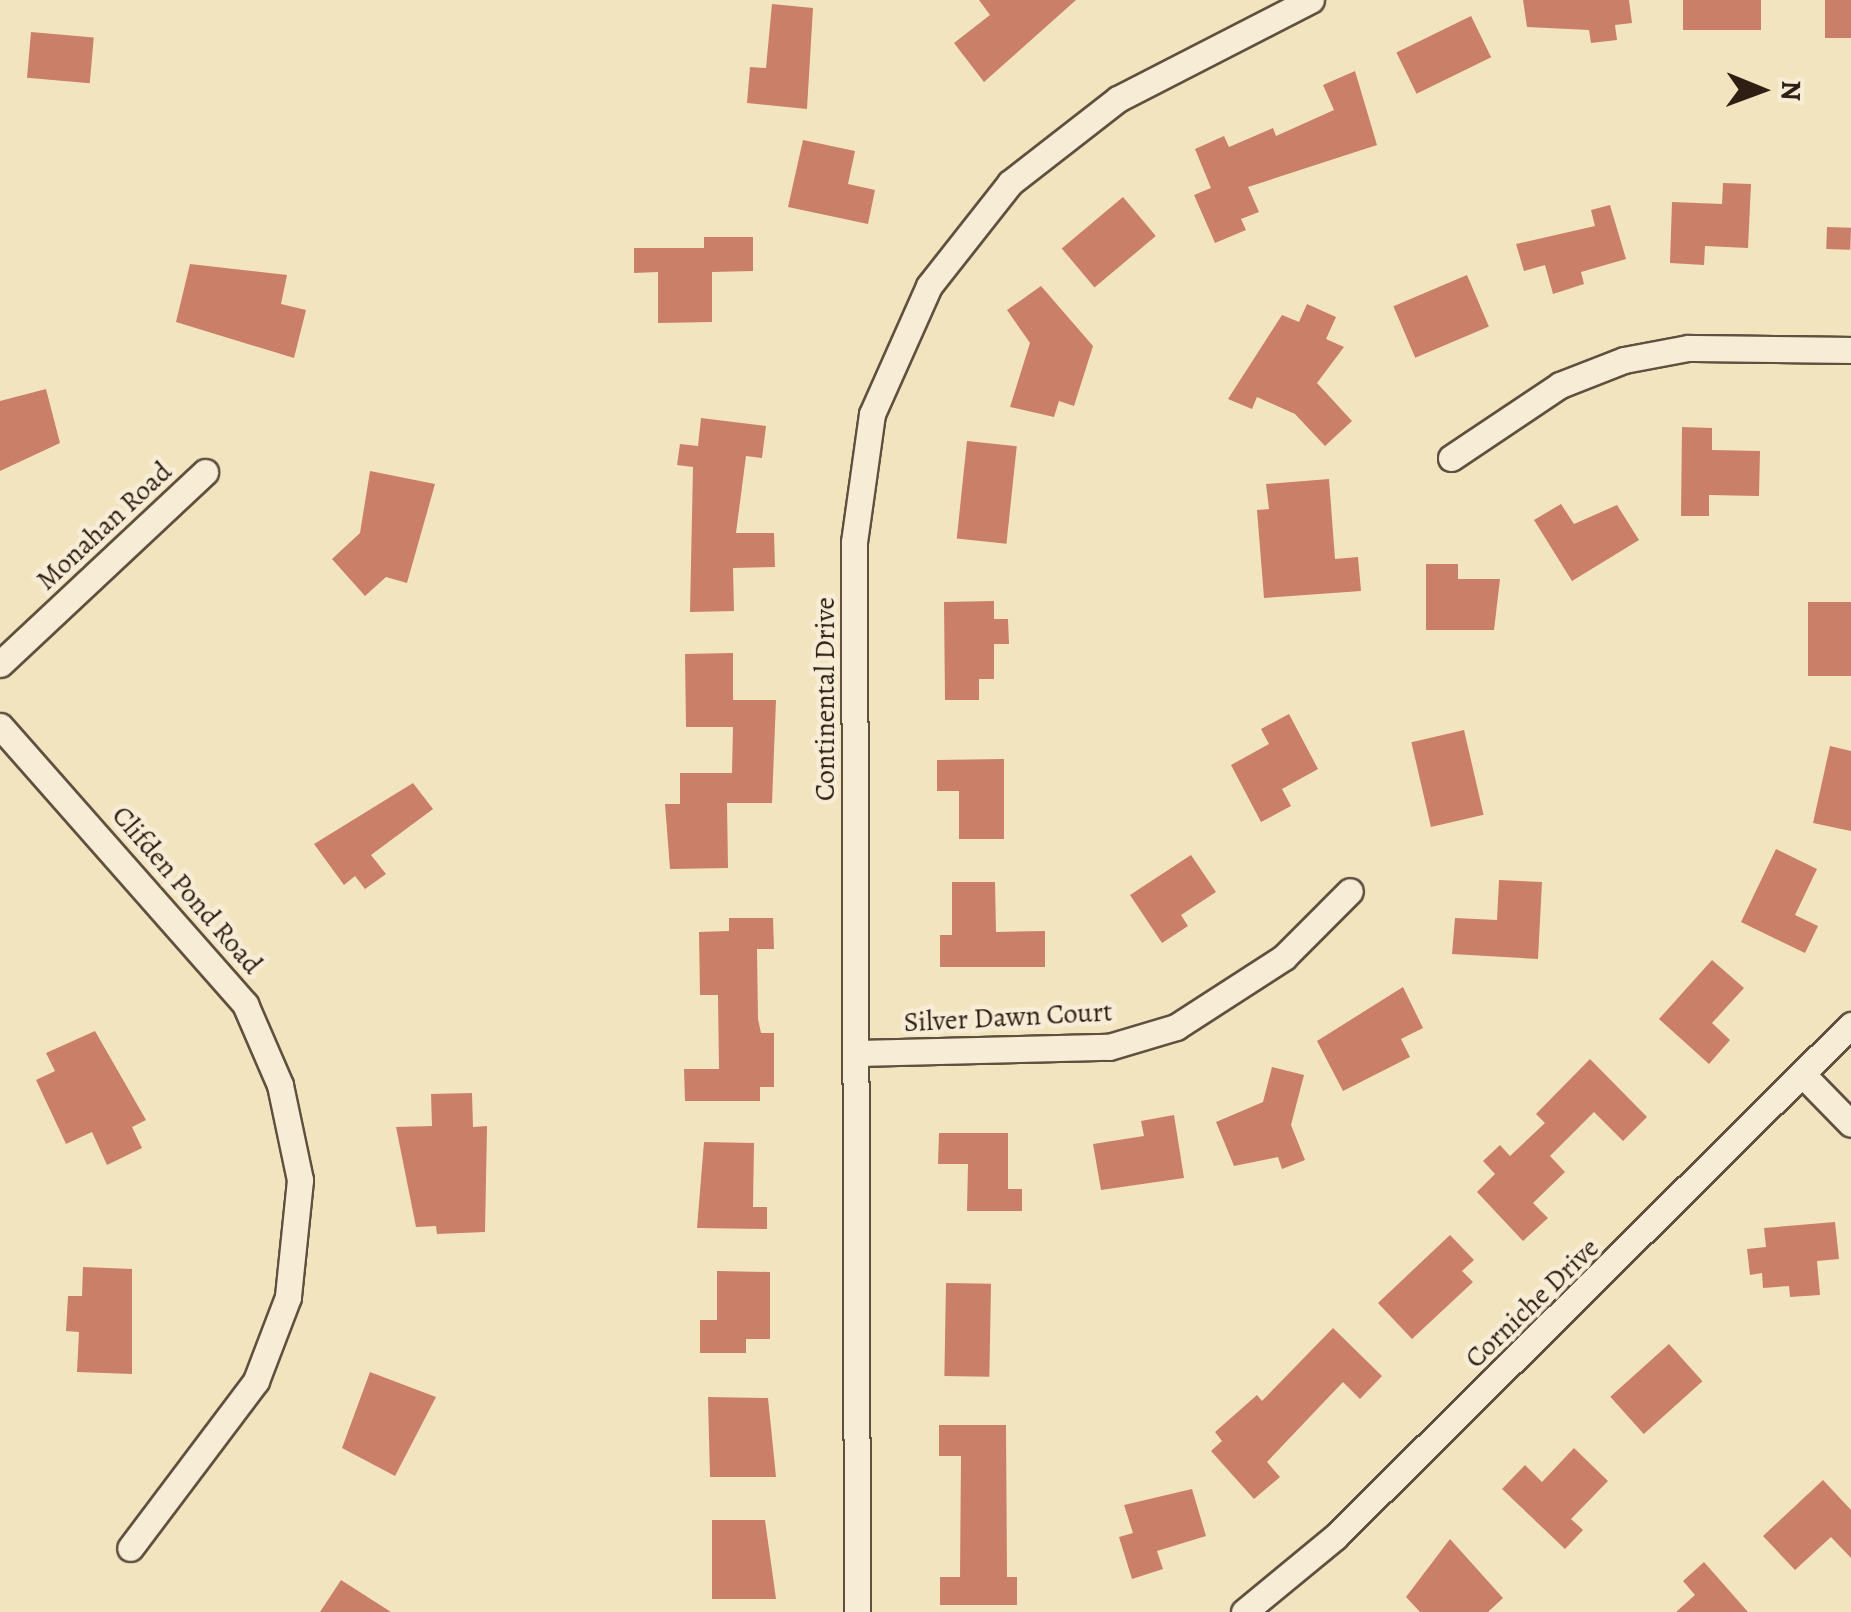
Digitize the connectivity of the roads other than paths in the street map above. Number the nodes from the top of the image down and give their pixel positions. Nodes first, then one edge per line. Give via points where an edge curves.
1 (1311, 0) edge
2 (1851, 350) edge
3 (1450, 458) dead end
4 (206, 472) dead end
5 (0, 664) edge
6 (0, 726) edge
7 (1350, 891) dead end
8 (1851, 1025) edge
9 (858, 1053) junction
10 (1806, 1078) junction
11 (1851, 1124) edge
12 (130, 1548) dead end
13 (857, 1612) edge
14 (1244, 1612) edge

1 - 9 street, Continental Drive via 1062,135 964,234 897,345 872,414 854,542
2 - 3 street via 1688,348 1624,360 1560,385
4 - 5 street, Monahan Road
6 - 12 street, Clifden Pond Road via 244,1004 280,1085 300,1180 288,1296 256,1382
7 - 9 street, Silver Dawn Court via 1284,957 1176,1027 1108,1047
8 - 10 street, Corniche Drive
9 - 13 street, Continental Drive
10 - 11 street
10 - 14 street, Corniche Drive via 1335,1537

